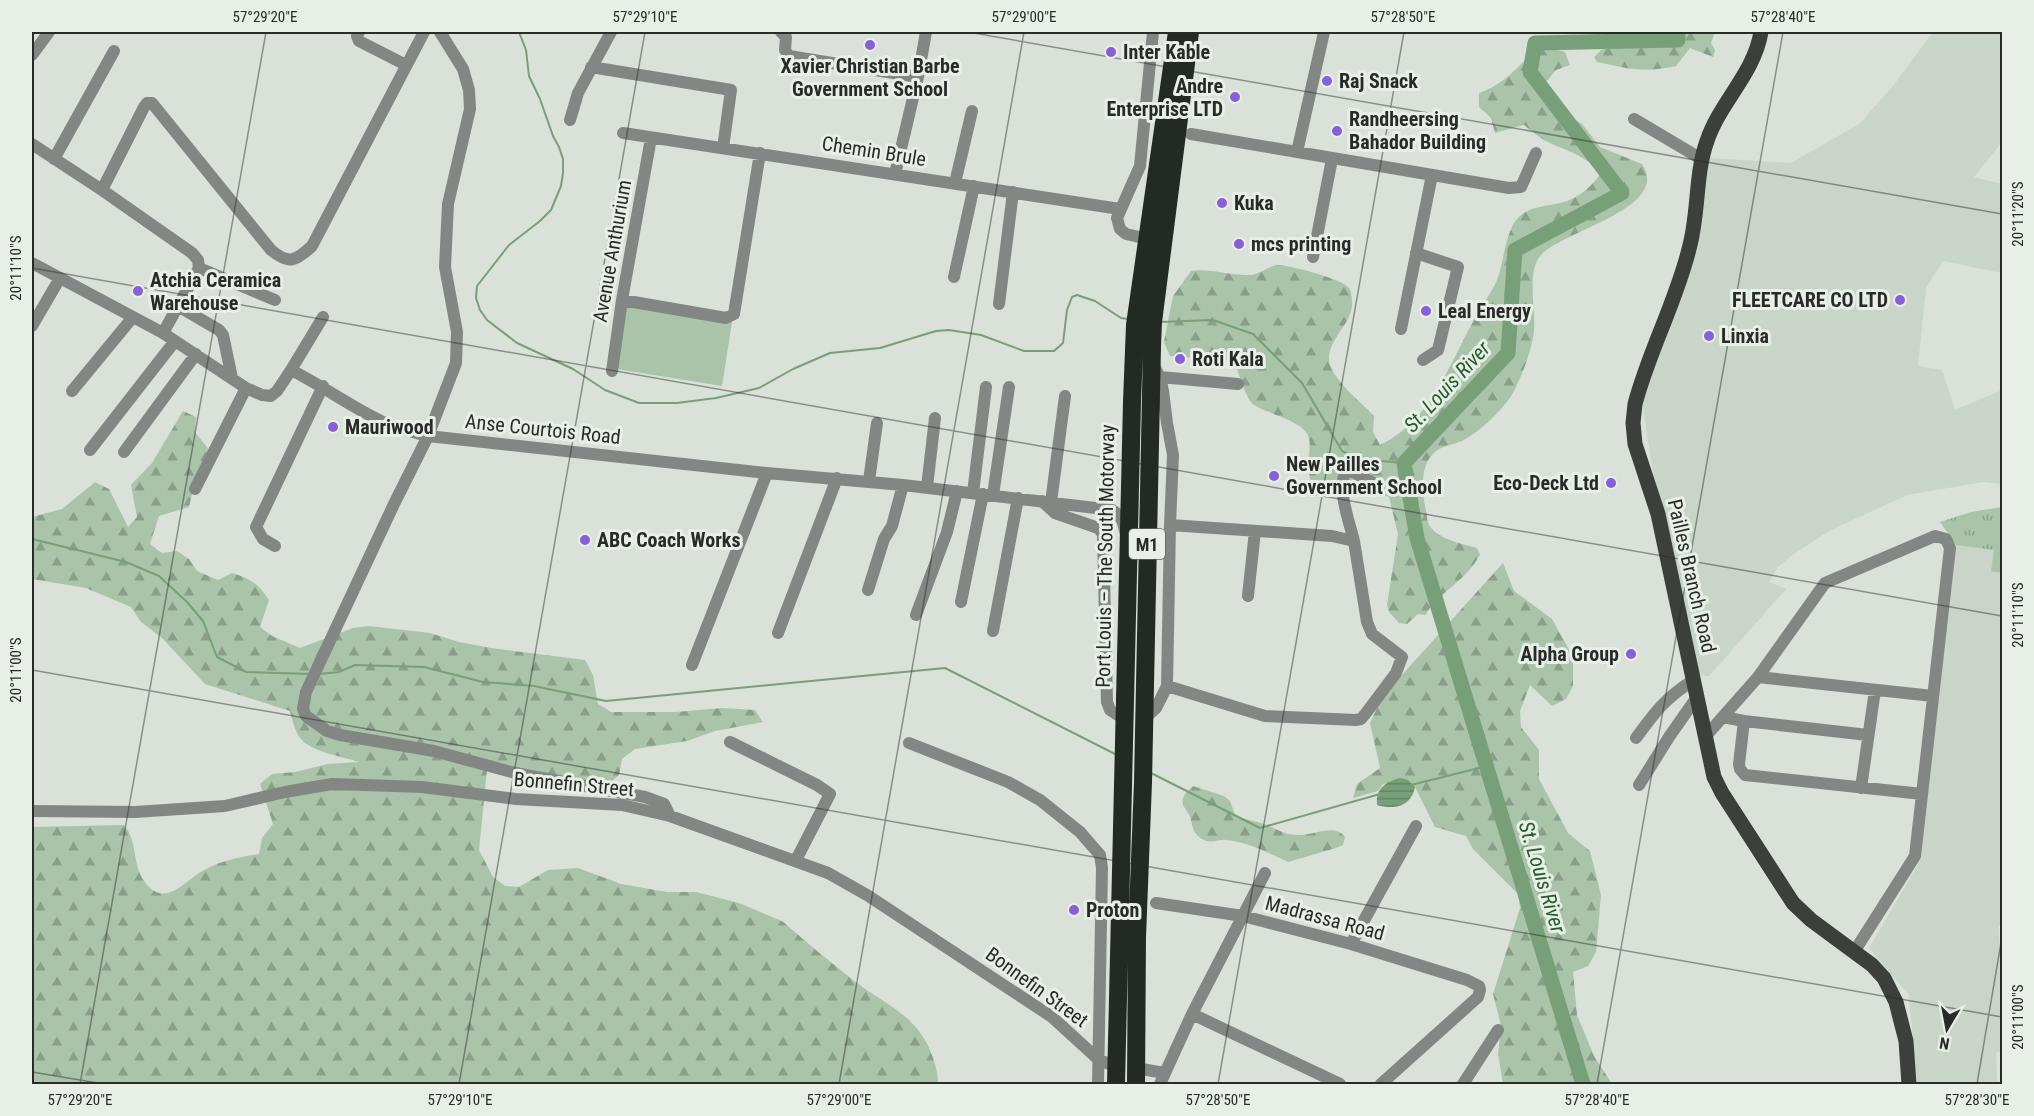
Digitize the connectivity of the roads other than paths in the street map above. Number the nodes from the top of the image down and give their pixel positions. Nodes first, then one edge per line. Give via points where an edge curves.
1 (49, 32) edge
2 (359, 32) edge
3 (424, 32) edge
4 (440, 32) edge
5 (611, 32) edge
6 (781, 32) edge
7 (926, 32) edge
8 (1154, 32) edge
9 (1177, 32) edge
10 (1190, 32) edge
11 (1324, 32) edge
12 (1761, 32) edge
13 (114, 51) dead end
14 (32, 55) edge
15 (406, 65) junction
16 (591, 67) junction
17 (918, 77) junction
18 (972, 111) dead end
19 (1634, 119) dead end
20 (570, 120) dead end
21 (623, 133) dead end
22 (1191, 134) dead end
23 (651, 138) junction
24 (32, 144) edge
25 (723, 148) junction
26 (1297, 152) junction
27 (760, 153) junction
28 (1536, 153) dead end
29 (54, 159) junction
30 (1332, 159) junction
31 (1702, 160) junction
32 (895, 174) junction
33 (1432, 175) junction
34 (955, 183) junction
35 (974, 186) junction
36 (102, 190) junction
37 (1013, 192) junction
38 (1120, 209) junction
39 (1148, 238) junction
40 (1416, 253) junction
41 (1313, 257) dead end
42 (32, 263) edge
43 (199, 268) junction
44 (954, 277) dead end
45 (60, 278) junction
46 (1148, 298) junction
47 (274, 300) dead end
48 (622, 300) junction
49 (999, 304) dead end
50 (178, 306) junction
51 (134, 317) junction
52 (323, 317) dead end
53 (32, 326) edge
54 (1401, 329) dead end
55 (163, 333) junction
56 (175, 341) junction
57 (196, 354) junction
58 (1149, 357) junction
59 (1423, 360) dead end
60 (291, 370) junction
61 (612, 371) dead end
62 (232, 378) junction
63 (1238, 384) dead end
64 (323, 386) junction
65 (986, 387) dead end
66 (1009, 387) dead end
67 (246, 388) junction
68 (72, 391) dead end
69 (1065, 396) dead end
70 (935, 418) dead end
71 (877, 423) dead end
72 (428, 436) junction
73 (90, 450) dead end
74 (124, 452) dead end
75 (767, 473) junction
76 (837, 478) junction
77 (869, 481) junction
78 (903, 485) junction
79 (1376, 485) dead end
80 (927, 487) junction
81 (1130, 487) junction
82 (195, 489) dead end
83 (957, 491) junction
84 (983, 494) junction
85 (1018, 498) junction
86 (1047, 501) junction
87 (1112, 510) junction
88 (1170, 525) junction
89 (1255, 531) junction
90 (1354, 540) junction
91 (275, 546) dead end
92 (1128, 560) junction
93 (868, 590) dead end
94 (1248, 596) dead end
95 (962, 602) dead end
96 (916, 615) dead end
97 (993, 631) dead end
98 (778, 633) dead end
99 (692, 665) dead end
100 (1758, 677) junction
101 (1694, 680) junction
102 (1167, 686) junction
103 (1875, 690) junction
104 (1933, 696) junction
105 (1697, 697) junction
106 (1723, 717) junction
107 (1144, 719) junction
108 (1743, 721) junction
109 (1124, 727) junction
110 (1868, 735) junction
111 (1705, 737) junction
112 (1636, 738) dead end
113 (730, 742) dead end
114 (909, 743) dead end
115 (1639, 785) dead end
116 (1861, 788) junction
117 (1922, 794) junction
118 (32, 811) edge
119 (670, 816) junction
120 (1416, 826) dead end
121 (796, 860) junction
122 (1265, 873) dead end
123 (1156, 903) dead end
124 (1243, 916) junction
125 (1351, 944) junction
126 (1854, 952) junction
127 (1192, 1014) junction
128 (1498, 1030) dead end
129 (1098, 1059) junction
130 (1116, 1076) edge
131 (1136, 1076) edge
132 (1162, 1079) edge
133 (1098, 1084) edge
134 (1340, 1084) edge
135 (1381, 1084) edge
136 (1463, 1084) edge
137 (1909, 1084) edge

1 - 14 street
2 - 15 street via 359,41
3 - 15 street
4 - 72 street via 463,69 470,109 448,204 445,267 457,332 456,363
5 - 16 street
6 - 17 street via 786,37 785,50 789,56
7 - 17 street
8 - 38 street via 1140,166
9 - 39 highway, Port Louis – The South Motorway / M1
10 - 46 highway, Port Louis – The South Motorway / M1
11 - 26 street
12 - 31 main road, Pailles Branch Road via 1749,69 1710,133
13 - 29 street
15 - 36 street via 312,246 302,256 282,259 272,250 152,103 144,107
16 - 20 street
16 - 25 street via 731,90
17 - 32 street
18 - 34 street
19 - 31 street
21 - 23 street, Chemin Brule
22 - 26 street
23 - 25 street, Chemin Brule
23 - 48 street, Avenue Anthurium
24 - 29 street
25 - 27 street, Chemin Brule
26 - 30 street
27 - 32 street, Chemin Brule
27 - 48 street via 734,314 726,318
28 - 33 street via 1521,187
29 - 36 street
30 - 33 street
30 - 41 street
31 - 101 main road, Pailles Branch Road via 1689,251 1640,383 1633,423 1635,444 1658,514
32 - 34 street, Chemin Brule
33 - 40 street
34 - 35 street, Chemin Brule
35 - 37 street, Chemin Brule
35 - 44 street
36 - 43 street via 192,253
37 - 38 street, Chemin Brule
37 - 49 street
38 - 39 street via 1120,228 1126,234
39 - 46 highway, Port Louis – The South Motorway / M1
40 - 54 street
40 - 59 street via 1458,267 1438,350
42 - 45 street
43 - 47 street
43 - 50 street
45 - 51 street
45 - 53 street
46 - 58 highway, Port Louis – The South Motorway / M1
48 - 61 street, Avenue Anthurium
50 - 55 street
50 - 62 street via 223,335
51 - 55 street
51 - 68 street
52 - 60 street
55 - 56 street
56 - 57 street
56 - 73 street
57 - 62 street
57 - 74 street
58 - 63 street
58 - 81 highway, Port Louis – The South Motorway / M1
58 - 88 street via 1173,455
58 - 107 highway, Port Louis – The South Motorway / M1
60 - 64 street, Anse Courtois Road
60 - 67 street via 271,396
62 - 67 street
64 - 72 street, Anse Courtois Road via 386,424
64 - 91 street via 256,527 263,539
65 - 84 street
66 - 84 street
67 - 82 street
69 - 86 street
70 - 80 street
71 - 77 street
72 - 75 street, Anse Courtois Road
72 - 119 street via 322,654 306,692 306,716 327,731 434,751 550,780 645,796 664,804
75 - 76 street, Anse Courtois Road
75 - 99 street
76 - 77 street, Anse Courtois Road
76 - 98 street
77 - 78 street, Anse Courtois Road
78 - 80 street, Anse Courtois Road
78 - 93 street
79 - 90 street via 1354,472 1343,476 1342,491
80 - 83 street, Anse Courtois Road
81 - 87 street via 1123,505
81 - 92 highway, Port Louis – The South Motorway / M1
83 - 84 street, Anse Courtois Road
83 - 96 street via 947,532
84 - 85 street, Anse Courtois Road
84 - 95 street
85 - 86 street, Anse Courtois Road
85 - 97 street
86 - 87 street, Anse Courtois Road
86 - 109 street via 1055,513 1098,528 1102,534 1107,702
87 - 92 street via 1123,522
88 - 89 street
88 - 102 street
89 - 90 street
89 - 94 street
90 - 102 street via 1366,622 1372,634 1402,657 1396,673 1361,719 1265,716
92 - 109 highway, Port Louis – The South Motorway / M1
100 - 103 street
100 - 104 street via 1825,583 1935,536 1946,539 1950,548
100 - 106 street
101 - 105 main road, Pailles Branch Road
101 - 112 street via 1672,694
102 - 107 street via 1156,708
103 - 104 street
103 - 110 street
104 - 117 street
105 - 111 main road, Pailles Branch Road
105 - 115 street
106 - 108 street
106 - 111 street
107 - 131 highway, Port Louis – The South Motorway / M1
108 - 110 street
108 - 116 street via 1739,764 1745,775
109 - 130 highway, Port Louis – The South Motorway / M1
110 - 116 street
111 - 126 main road, Pailles Branch Road via 1714,777 1722,793 1793,903
113 - 121 street via 830,794
114 - 129 street via 1008,782 1040,800 1080,832 1100,855
116 - 117 street
117 - 126 street via 1914,860
118 - 119 street, Bonnefin Street via 135,812 225,806 332,784 364,784 622,805
119 - 121 street, Bonnefin Street
120 - 125 street
121 - 129 street, Bonnefin Street via 867,895 943,944 1052,1017
122 - 124 street
123 - 124 street, Madrassa Road
124 - 125 street, Madrassa Road
124 - 127 street
125 - 135 street, Madrassa Road via 1467,980 1480,990 1478,997
126 - 137 main road, Pailles Branch Road via 1884,978 1896,1002 1906,1041
127 - 132 street
127 - 134 street
128 - 136 street
129 - 130 street, Bonnefin Street
129 - 133 street
131 - 132 street

